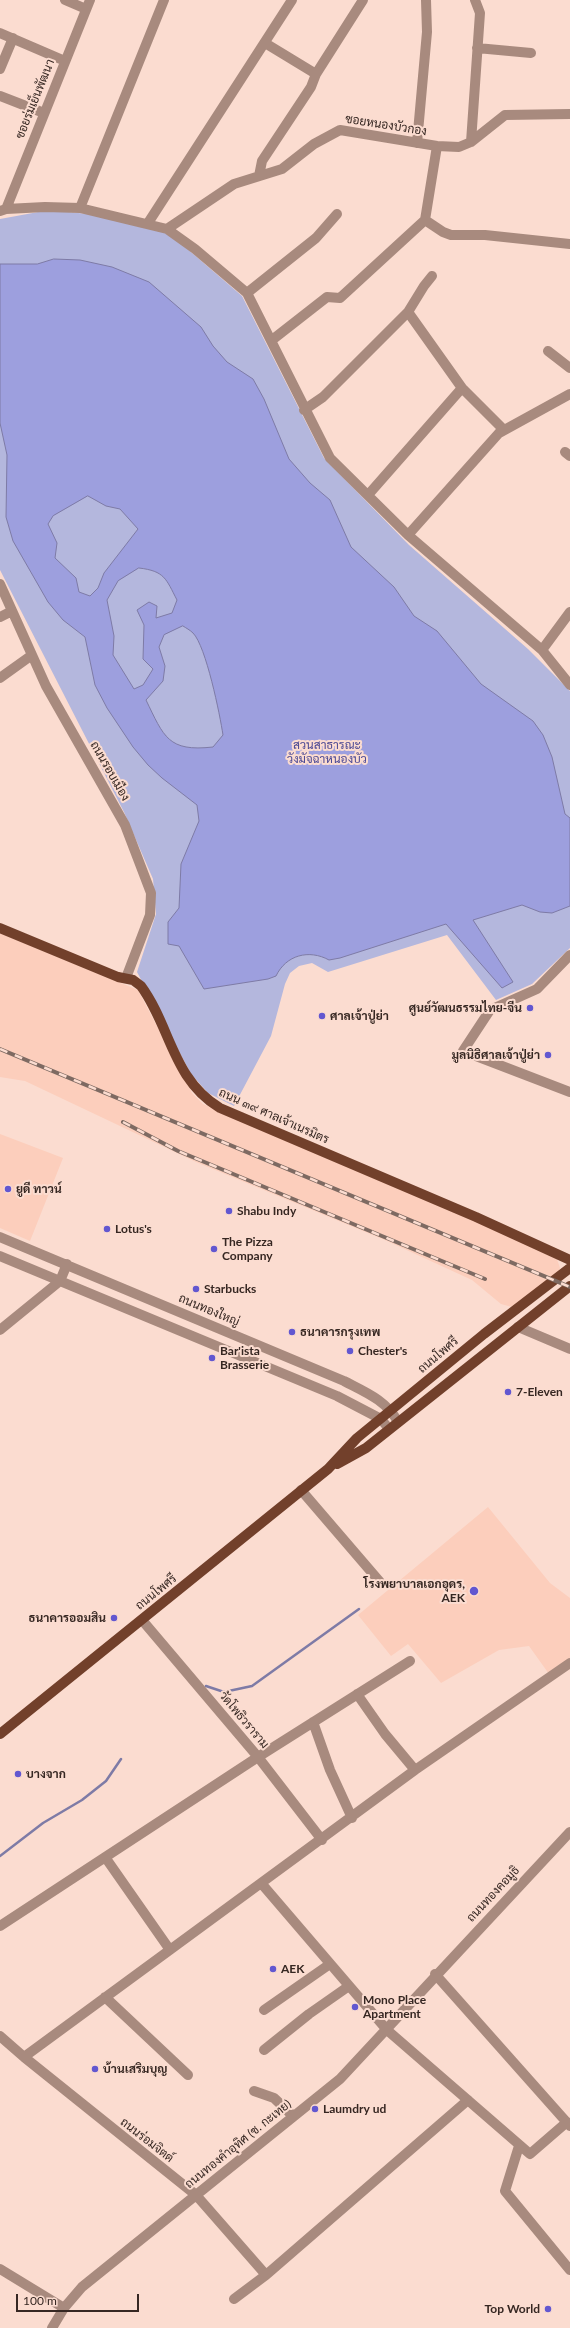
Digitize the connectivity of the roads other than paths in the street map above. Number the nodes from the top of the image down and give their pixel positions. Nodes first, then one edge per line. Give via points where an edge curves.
1 (65, 0) edge
2 (164, 0) edge
3 (292, 0) edge
4 (363, 0) edge
5 (426, 0) edge
6 (475, 0) edge
7 (88, 5) edge
8 (0, 32) edge
9 (13, 38) junction
10 (265, 43) junction
11 (477, 48) junction
12 (531, 53) dead end
13 (65, 61) junction
14 (0, 69) edge
15 (316, 74) junction
16 (0, 96) edge
17 (44, 113) junction
18 (570, 114) edge
19 (471, 142) junction
20 (417, 143) junction
21 (437, 146) junction
22 (259, 176) junction
23 (80, 208) junction
24 (3, 210) edge
25 (337, 214) dead end
26 (425, 220) junction
27 (148, 223) junction
28 (167, 229) junction
29 (570, 244) edge
30 (432, 276) dead end
31 (247, 293) junction
32 (408, 312) junction
33 (272, 340) junction
34 (548, 351) dead end
35 (570, 368) edge
36 (462, 388) junction
37 (570, 394) edge
38 (304, 410) junction
39 (504, 430) junction
40 (368, 495) junction
41 (408, 535) junction
42 (0, 586) edge
43 (12, 611) junction
44 (570, 612) edge
45 (0, 617) edge
46 (542, 650) junction
47 (32, 654) junction
48 (0, 678) edge
49 (570, 685) edge
50 (0, 928) edge
51 (570, 955) edge
52 (126, 978) junction
53 (570, 1092) edge
54 (0, 1237) edge
55 (0, 1256) edge
56 (570, 1260) edge
57 (67, 1264) junction
58 (570, 1268) edge
59 (60, 1281) junction
60 (570, 1286) edge
61 (518, 1327) junction
62 (0, 1330) edge
63 (570, 1349) edge
64 (344, 1381) junction
65 (337, 1396) junction
66 (425, 1400) junction
67 (392, 1410) junction
68 (381, 1419) junction
69 (398, 1422) junction
70 (389, 1429) junction
71 (366, 1448) junction
72 (328, 1469) junction
73 (301, 1490) junction
74 (380, 1582) dead end
75 (142, 1620) junction
76 (410, 1661) dead end
77 (570, 1662) edge
78 (357, 1694) junction
79 (313, 1722) junction
80 (0, 1734) edge
81 (258, 1757) junction
82 (415, 1770) junction
83 (352, 1818) junction
84 (570, 1832) edge
85 (322, 1840) junction
86 (105, 1857) junction
87 (261, 1883) junction
88 (0, 1926) edge
89 (170, 1950) junction
90 (330, 1964) junction
91 (435, 1974) junction
92 (349, 1986) junction
93 (105, 1997) junction
94 (264, 2010) dead end
95 (386, 2030) junction
96 (0, 2036) edge
97 (264, 2050) dead end
98 (24, 2058) junction
99 (188, 2076) dead end
100 (254, 2092) dead end
101 (468, 2100) junction
102 (293, 2116) junction
103 (568, 2124) edge
104 (519, 2146) junction
105 (196, 2195) junction
106 (0, 2269) edge
107 (570, 2270) edge
108 (266, 2276) junction
109 (234, 2299) dead end
110 (64, 2308) junction
111 (52, 2328) edge

1 - 7 street
2 - 23 street
3 - 10 street
4 - 15 street
5 - 20 street via 427,32
6 - 11 street via 480,13
7 - 13 street, ซอยร่มเย็นพัฒนา
8 - 9 street
9 - 13 street
9 - 14 street
10 - 15 street
10 - 27 street
11 - 12 street
11 - 19 street
13 - 17 street, ซอยร่มเย็นพัฒนา
15 - 22 street via 311,87 262,161
16 - 17 street
17 - 24 street, ซอยร่มเย็นพัฒนา
18 - 19 street, ซอยหนองบัวกอง via 505,115
19 - 21 street, ซอยหนองบัวกอง via 459,147
20 - 21 street, ซอยหนองบัวกอง
20 - 22 street, ซอยหนองบัวกอง via 340,130 314,144 282,169
21 - 26 street
22 - 28 street, ซอยหนองบัวกอง via 234,184
23 - 24 street
23 - 27 street
25 - 31 street via 316,238
26 - 29 street via 451,235 485,235
26 - 33 street via 340,298 327,296
27 - 28 street
28 - 31 street
30 - 32 street
31 - 33 street
32 - 36 street
32 - 38 street via 323,398
33 - 38 street
34 - 35 street
36 - 39 street
36 - 40 street
37 - 39 street
38 - 40 street via 330,458
39 - 41 street
40 - 41 street
41 - 46 street
42 - 43 street, ถนนรอบเมือง
43 - 45 street
43 - 47 street, ถนนรอบเมือง
44 - 46 street
46 - 49 street
47 - 48 street
47 - 52 street, ถนนรอบเมือง via 46,686 125,825 151,893 150,915
50 - 52 main road, ถนน ๓๙ ศาลเจ้าเนรมิตร
51 - 53 street via 537,989 490,1010 463,1051
52 - 56 main road, ถนน ๓๙ ศาลเจ้าเนรมิตร via 141,986 146,993 181,1068 194,1088 210,1102
54 - 57 street, ถนนทองใหญ่
55 - 59 street
57 - 59 street
57 - 64 street, ถนนทองใหญ่
58 - 67 main road, ถนนโพศรี
59 - 62 street
59 - 65 street
60 - 61 main road, ถนนโพศรี
61 - 63 street
61 - 66 main road, ถนนโพศรี
64 - 65 street
64 - 67 street, ถนนทองใหญ่
65 - 68 street
66 - 69 main road, ถนนโพศรี
66 - 71 main road via 411,1416 375,1445
67 - 68 main road, ถนนโพศรี
67 - 69 street, ถนนทองใหญ่
68 - 70 street
68 - 72 main road, ถนนโพศรี via 357,1438
69 - 70 main road, ถนนโพศรี
70 - 71 main road, ถนนโพศรี
71 - 72 main road, ถนนโพศรี
72 - 73 main road, ถนนโพศรี
73 - 74 street
73 - 75 main road, ถนนโพศรี
75 - 80 main road, ถนนโพศรี
75 - 81 street, วัดโพธิวราราม
76 - 78 street
77 - 82 street
78 - 79 street
78 - 82 street via 385,1734
79 - 81 street
79 - 83 street via 330,1770
81 - 85 street, วัดโพธิวราราม
81 - 86 street
82 - 83 street
83 - 85 street
84 - 91 street, ถนนทองคอมูธิ
85 - 87 street
86 - 88 street
86 - 89 street
87 - 89 street
87 - 90 street
89 - 93 street
90 - 92 street
90 - 94 street
91 - 95 street, ถนนทองคำอุทิศ (ซ. กะเทย)
91 - 103 street
92 - 95 street
92 - 97 street via 308,2014
93 - 98 street
93 - 99 street
95 - 101 street
95 - 102 street, ถนนทองคำอุทิศ (ซ. กะเทย) via 340,2079
96 - 98 street, ถนนร่อมจิตต์
98 - 105 street, ถนนร่อมจิตต์
100 - 102 street via 274,2098
101 - 104 street
101 - 108 street
102 - 105 street, ถนนทองคำอุทิศ (ซ. กะเทย)
103 - 104 street via 530,2154
104 - 107 street via 505,2191
105 - 108 street, ถนนร่อมจิตต์
105 - 110 street, ถนนทองคำอุทิศ (ซ. กะเทย) via 82,2287
106 - 110 street
108 - 109 street
110 - 111 street, ถนนทองคำอุทิศ (ซ. กะเทย)

